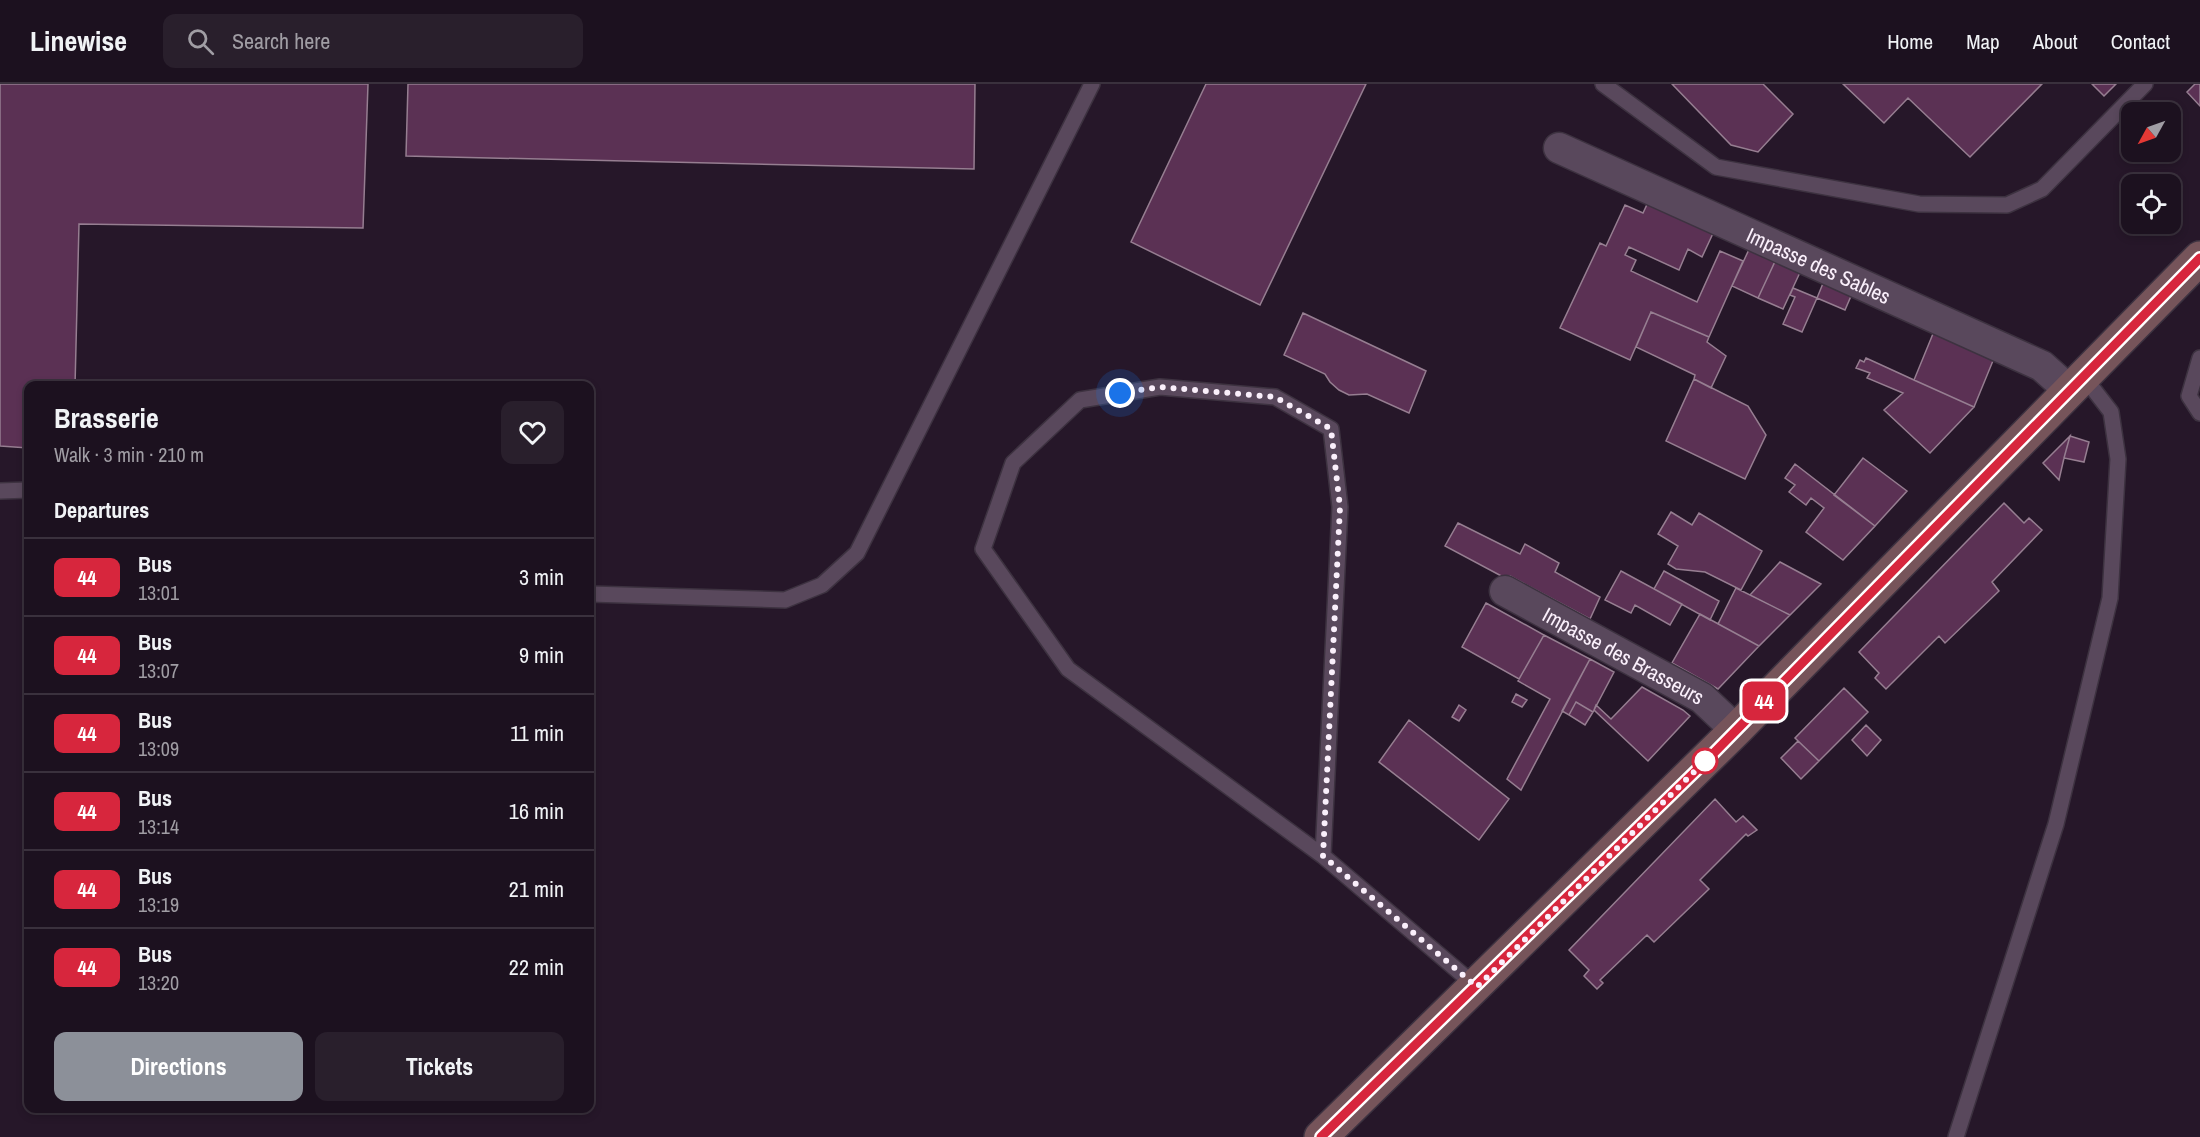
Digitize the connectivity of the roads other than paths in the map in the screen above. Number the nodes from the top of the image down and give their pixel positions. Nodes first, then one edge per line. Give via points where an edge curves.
1 (1092, 84) edge
2 (1603, 84) edge
3 (2145, 84) edge
4 (1559, 148) dead end
5 (2200, 258) edge
6 (2200, 358) edge
7 (2077, 384) junction
8 (2200, 414) edge
9 (24, 490) edge
10 (0, 491) edge
11 (1505, 591) dead end
12 (594, 594) edge
13 (1736, 730) junction
14 (1323, 856) junction
15 (1477, 987) junction
16 (1321, 1137) edge
17 (1956, 1137) edge

1 - 12 lane via 857,553 822,585 785,600
2 - 3 lane via 1716,167 1919,204 2007,205 2042,189
4 - 7 street, Impasse des Sables
5 - 7 main road
6 - 8 lane via 2189,396
7 - 13 main road
7 - 17 lane via 2111,412 2118,459 2110,598 2056,824
9 - 10 lane
11 - 13 street, Impasse des Brasseurs via 1702,698
13 - 15 main road
14 - 14 lane via 1340,507 1331,429 1275,397 1160,387 1080,400 1012,463 983,549 1068,669
14 - 15 lane
15 - 16 main road

